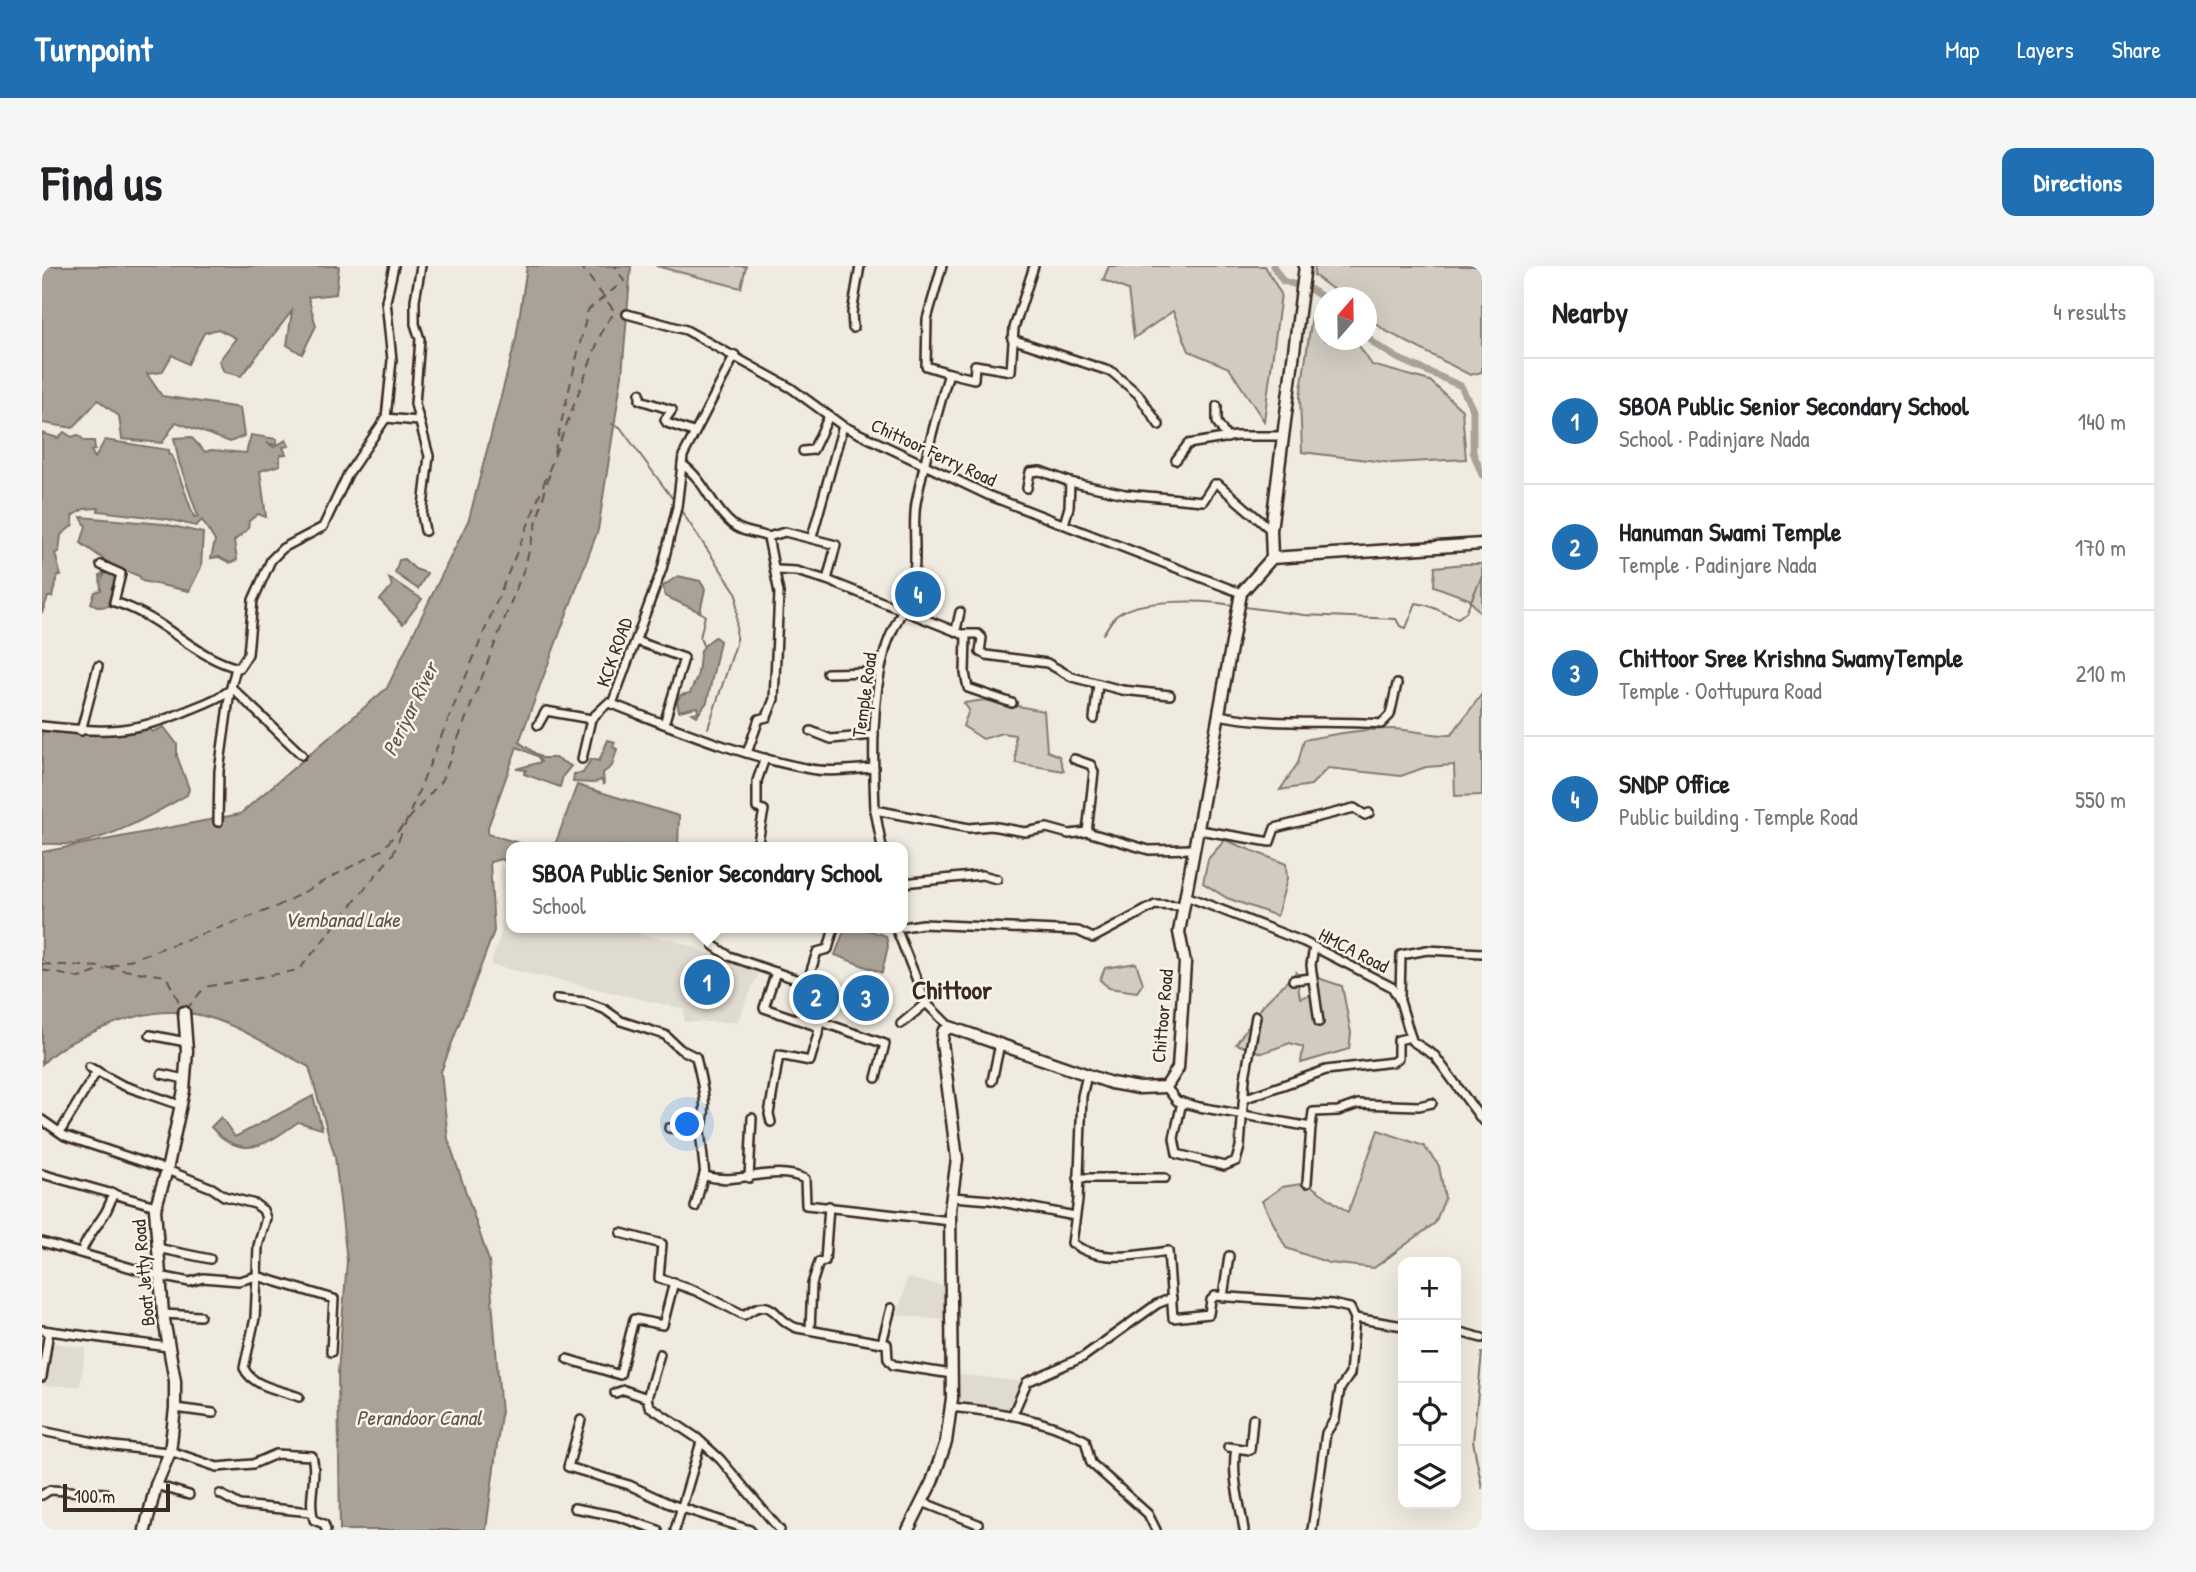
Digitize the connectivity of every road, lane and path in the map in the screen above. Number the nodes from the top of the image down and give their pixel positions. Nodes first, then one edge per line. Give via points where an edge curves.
1 (394, 266) edge
2 (421, 266) edge
3 (860, 266) edge
4 (940, 266) edge
5 (1034, 266) edge
6 (1305, 266) edge
7 (627, 314) dead end
8 (853, 328) dead end
9 (1012, 339) junction
10 (735, 355) junction
11 (949, 373) junction
12 (640, 393) dead end
13 (1217, 405) dead end
14 (829, 416) junction
15 (386, 418) junction
16 (418, 421) junction
17 (1160, 425) dead end
18 (844, 426) junction
19 (693, 432) junction
20 (1284, 436) junction
21 (1227, 438) junction
22 (803, 451) dead end
23 (1176, 460) dead end
24 (682, 464) junction
25 (923, 465) junction
26 (1070, 482) junction
27 (1027, 488) dead end
28 (1064, 524) junction
29 (1271, 530) junction
30 (425, 531) dead end
31 (768, 537) junction
32 (812, 537) junction
33 (1482, 544) edge
34 (1272, 558) junction
35 (102, 565) dead end
36 (777, 570) junction
37 (828, 580) junction
38 (1241, 593) junction
39 (904, 609) junction
40 (960, 612) dead end
41 (956, 630) junction
42 (966, 634) junction
43 (636, 641) junction
44 (99, 666) dead end
45 (236, 668) junction
46 (880, 672) junction
47 (827, 673) dead end
48 (1098, 684) junction
49 (1397, 684) dead end
50 (230, 689) junction
51 (1170, 695) dead end
52 (1012, 703) dead end
53 (612, 704) junction
54 (1219, 716) junction
55 (591, 719) junction
56 (1094, 719) dead end
57 (664, 724) junction
58 (42, 726) edge
59 (538, 726) dead end
60 (81, 731) junction
61 (811, 732) dead end
62 (874, 735) junction
63 (747, 753) junction
64 (302, 755) dead end
65 (765, 758) junction
66 (582, 759) dead end
67 (1074, 759) dead end
68 (874, 768) junction
69 (876, 810) junction
70 (1370, 813) dead end
71 (218, 822) dead end
72 (1199, 830) junction
73 (1087, 832) junction
74 (758, 842) edge
75 (881, 842) edge
76 (1194, 849) junction
77 (997, 879) dead end
78 (908, 882) edge
79 (1185, 901) junction
80 (908, 926) edge
81 (833, 933) edge
82 (900, 933) edge
83 (714, 946) dead end
84 (1314, 947) junction
85 (1482, 953) edge
86 (776, 972) junction
87 (1312, 978) junction
88 (1293, 980) dead end
89 (807, 983) junction
90 (557, 999) dead end
91 (1401, 1001) junction
92 (926, 1003) junction
93 (184, 1012) dead end
94 (1256, 1016) dead end
95 (1319, 1022) dead end
96 (819, 1024) junction
97 (901, 1024) dead end
98 (950, 1027) junction
99 (150, 1035) dead end
100 (1411, 1037) junction
101 (186, 1042) junction
102 (1000, 1044) junction
103 (89, 1067) dead end
104 (97, 1071) junction
105 (162, 1074) dead end
106 (1087, 1075) junction
107 (876, 1078) dead end
108 (184, 1079) junction
109 (992, 1081) dead end
110 (1166, 1087) junction
111 (1246, 1098) junction
112 (1182, 1102) junction
113 (1432, 1103) dead end
114 (180, 1105) junction
115 (1478, 1111) edge
116 (1245, 1117) junction
117 (752, 1118) dead end
118 (42, 1120) edge
119 (1482, 1120) edge
120 (771, 1122) dead end
121 (1311, 1127) junction
122 (669, 1128) dead end
123 (700, 1131) junction
124 (60, 1132) junction
125 (167, 1170) junction
126 (42, 1174) edge
127 (704, 1174) junction
128 (749, 1178) junction
129 (1078, 1178) junction
130 (1165, 1178) dead end
131 (1307, 1183) dead end
132 (113, 1193) junction
133 (952, 1197) junction
134 (156, 1206) junction
135 (829, 1206) junction
136 (695, 1207) dead end
137 (1075, 1216) junction
138 (951, 1221) junction
139 (621, 1233) dead end
140 (42, 1242) edge
141 (158, 1248) junction
142 (81, 1253) junction
143 (1229, 1256) dead end
144 (210, 1259) dead end
145 (159, 1276) junction
146 (257, 1276) junction
147 (674, 1282) junction
148 (1223, 1297) junction
149 (1172, 1298) junction
150 (891, 1308) dead end
151 (163, 1314) junction
152 (200, 1316) dead end
153 (1355, 1318) junction
154 (1398, 1325) edge
155 (810, 1330) junction
156 (45, 1331) edge
157 (1461, 1332) edge
158 (1482, 1338) edge
159 (882, 1343) junction
160 (168, 1347) junction
161 (331, 1352) dead end
162 (660, 1354) dead end
163 (567, 1360) dead end
164 (952, 1374) junction
165 (620, 1375) junction
166 (42, 1377) edge
167 (615, 1392) dead end
168 (633, 1392) junction
169 (299, 1396) dead end
170 (648, 1398) junction
171 (951, 1406) junction
172 (174, 1408) junction
173 (214, 1413) dead end
174 (1013, 1414) junction
175 (1253, 1418) dead end
176 (582, 1420) dead end
177 (42, 1431) edge
178 (701, 1442) junction
179 (170, 1452) junction
180 (156, 1485) junction
181 (105, 1493) dead end
182 (220, 1494) dead end
183 (42, 1495) edge
184 (189, 1495) dead end
185 (922, 1502) junction
186 (682, 1507) junction
187 (574, 1508) dead end
188 (312, 1512) junction
189 (978, 1524) dead end
190 (145, 1530) edge
191 (326, 1530) edge
192 (658, 1530) edge
193 (675, 1530) edge
194 (750, 1530) edge
195 (780, 1530) edge
196 (908, 1530) edge
197 (1156, 1530) edge
198 (1244, 1530) edge
199 (1312, 1530) edge

1 - 15 street via 386,301 392,346
2 - 16 street via 415,300
3 - 8 street
4 - 11 street via 927,319 926,366
5 - 9 street
6 - 20 main road
7 - 10 street, Chittoor Ferry Road via 686,330
9 - 11 street via 1011,371 975,365 974,379
9 - 17 street via 1112,372 1138,394
10 - 14 street, Chittoor Ferry Road
10 - 19 street, KCK ROAD
11 - 25 street, Temple Road
12 - 19 street via 640,400 672,410 664,420 667,423
13 - 21 street via 1217,422
14 - 18 street, Chittoor Ferry Road
14 - 22 street via 813,450
15 - 16 street
15 - 45 street via 348,474 323,527 271,560 253,600 248,654
16 - 30 street via 429,456 422,515
18 - 25 street, Chittoor Ferry Road
18 - 32 street
19 - 24 street, KCK ROAD
20 - 21 street
20 - 29 main road
21 - 23 street via 1188,443
24 - 31 street via 695,473 732,525
24 - 43 street, KCK ROAD via 662,569
25 - 28 street, Chittoor Ferry Road
25 - 39 street, Temple Road via 913,541 914,580
26 - 27 street via 1030,472
26 - 28 street
26 - 29 street via 1125,494 1203,501 1218,484
28 - 38 street, Chittoor Ferry Road
29 - 34 main road
31 - 32 street via 785,532
31 - 36 street
32 - 37 street via 836,545
33 - 34 main road
34 - 38 main road
35 - 45 street via 121,574 114,602 153,618
36 - 37 street
36 - 63 street via 774,699 767,717 759,719
37 - 39 street
38 - 54 main road, Chittoor Road
39 - 41 street
39 - 46 street, Temple Road
40 - 41 street
41 - 42 street
42 - 48 street via 982,638 980,652 986,655 1047,663
42 - 52 street via 968,688
43 - 53 street, KCK ROAD
43 - 57 street via 684,657
44 - 60 street
45 - 50 street
46 - 47 street
46 - 62 street, Temple Road
48 - 51 street
48 - 56 street
49 - 54 street via 1390,715 1381,724 1338,720 1267,723
50 - 60 street via 159,724
50 - 64 street
50 - 71 street via 219,771
53 - 55 street
53 - 57 street, KCK ROAD
54 - 72 main road, Chittoor Road
55 - 59 street via 546,711
55 - 66 street
57 - 63 street, KCK ROAD
58 - 60 street
61 - 62 street via 831,739
62 - 68 street, Temple Road
63 - 65 street, KCK ROAD
65 - 68 street, KCK ROAD via 811,770
65 - 74 street via 757,781 757,808 764,810
67 - 73 street via 1091,765 1094,772
68 - 69 street, Temple Road
69 - 73 street via 970,828
69 - 75 street, Temple Road
70 - 72 street via 1354,808 1275,828 1270,842
72 - 76 main road, Chittoor Road
73 - 76 street via 1149,850
76 - 79 main road, Chittoor Road
77 - 78 street via 982,875
79 - 80 street via 1155,905 1093,938 1078,931
79 - 84 street, HMCA Road
79 - 110 main road, Chittoor Road via 1179,932 1185,963 1178,1068
81 - 89 street via 828,949 817,952
82 - 92 street
83 - 86 street
84 - 87 street
84 - 91 street, HMCA Road via 1392,987
85 - 91 street via 1427,950 1401,955
86 - 89 street
86 - 96 street via 764,1007
87 - 88 street
87 - 95 street
89 - 96 street via 822,999
90 - 123 street via 604,1009 621,1021 665,1035 696,1057 705,1121
91 - 100 street
92 - 97 street
92 - 98 street
93 - 101 main road, Boat Jetty Road
94 - 111 street
96 - 107 street via 885,1044
96 - 120 street via 810,1060 779,1055
98 - 102 main road, Chittoor Road
98 - 133 main road via 943,1032 942,1042 957,1159
99 - 101 street
100 - 111 street via 1398,1040 1398,1058 1393,1062 1326,1070
100 - 115 street via 1435,1056
101 - 108 main road, Boat Jetty Road
102 - 106 main road, Chittoor Road
102 - 109 street
103 - 104 street
104 - 114 street
104 - 124 street
105 - 108 street
106 - 110 main road, Chittoor Road via 1139,1088
106 - 129 street
108 - 114 main road, Boat Jetty Road
110 - 112 street
111 - 116 street
112 - 116 street
112 - 116 street via 1174,1138 1177,1154 1224,1166 1236,1161
113 - 121 street via 1359,1104 1313,1112
114 - 125 main road, Boat Jetty Road
115 - 119 street
116 - 121 street
117 - 128 street
118 - 124 street
121 - 131 street
122 - 123 street
123 - 127 street
124 - 125 street via 100,1150
125 - 134 main road, Boat Jetty Road
125 - 146 street via 263,1210
126 - 132 street
127 - 128 street via 722,1180
127 - 136 street
128 - 135 street via 774,1173 803,1177 806,1205
129 - 130 street
129 - 137 street
132 - 134 street
132 - 142 street via 107,1215 95,1225
133 - 137 street
133 - 138 main road
134 - 141 main road, Boat Jetty Road
135 - 138 street via 889,1217
135 - 155 street via 825,1261 819,1262 812,1284
137 - 149 street via 1072,1243 1083,1250 1122,1257 1168,1251
138 - 164 main road
139 - 147 street via 659,1242 658,1275
140 - 142 street
141 - 144 street
141 - 145 main road, Boat Jetty Road
142 - 145 street
143 - 148 street
145 - 146 street via 190,1282
145 - 151 main road, Boat Jetty Road
146 - 161 street via 334,1299
146 - 169 street via 255,1318 244,1368 247,1375 265,1385
147 - 155 street via 744,1315 764,1306 776,1310 788,1325
147 - 165 street via 663,1325 634,1319
148 - 149 street via 1211,1300 1209,1314 1173,1318
148 - 153 street via 1332,1304 1350,1308
149 - 174 street via 1083,1357 1027,1382
150 - 159 street
151 - 152 street
151 - 160 main road, Boat Jetty Road
153 - 154 street
153 - 199 street via 1350,1374 1340,1389 1335,1419 1326,1433
155 - 159 street
156 - 160 street
156 - 166 street
157 - 158 street
159 - 164 street via 887,1344 893,1365
160 - 172 main road, Boat Jetty Road via 175,1381
162 - 170 street
163 - 165 street
164 - 171 main road
165 - 168 street
167 - 168 street
168 - 170 street
170 - 178 street via 649,1405
171 - 174 street
171 - 185 main road via 946,1442
172 - 173 street
172 - 179 main road, Boat Jetty Road
174 - 197 street via 1057,1426 1085,1440 1091,1463 1148,1514
175 - 198 street via 1250,1450 1228,1447 1236,1448 1232,1470
176 - 186 street via 568,1467
177 - 179 street
178 - 186 street
178 - 195 street
179 - 180 main road, Boat Jetty Road
179 - 188 street via 217,1467 253,1464 276,1454 312,1456
180 - 184 street
180 - 190 main road, Boat Jetty Road
181 - 183 street via 50,1490
182 - 188 street via 240,1505
185 - 189 street
185 - 196 main road
186 - 193 street
186 - 194 street
187 - 192 street
188 - 191 street

